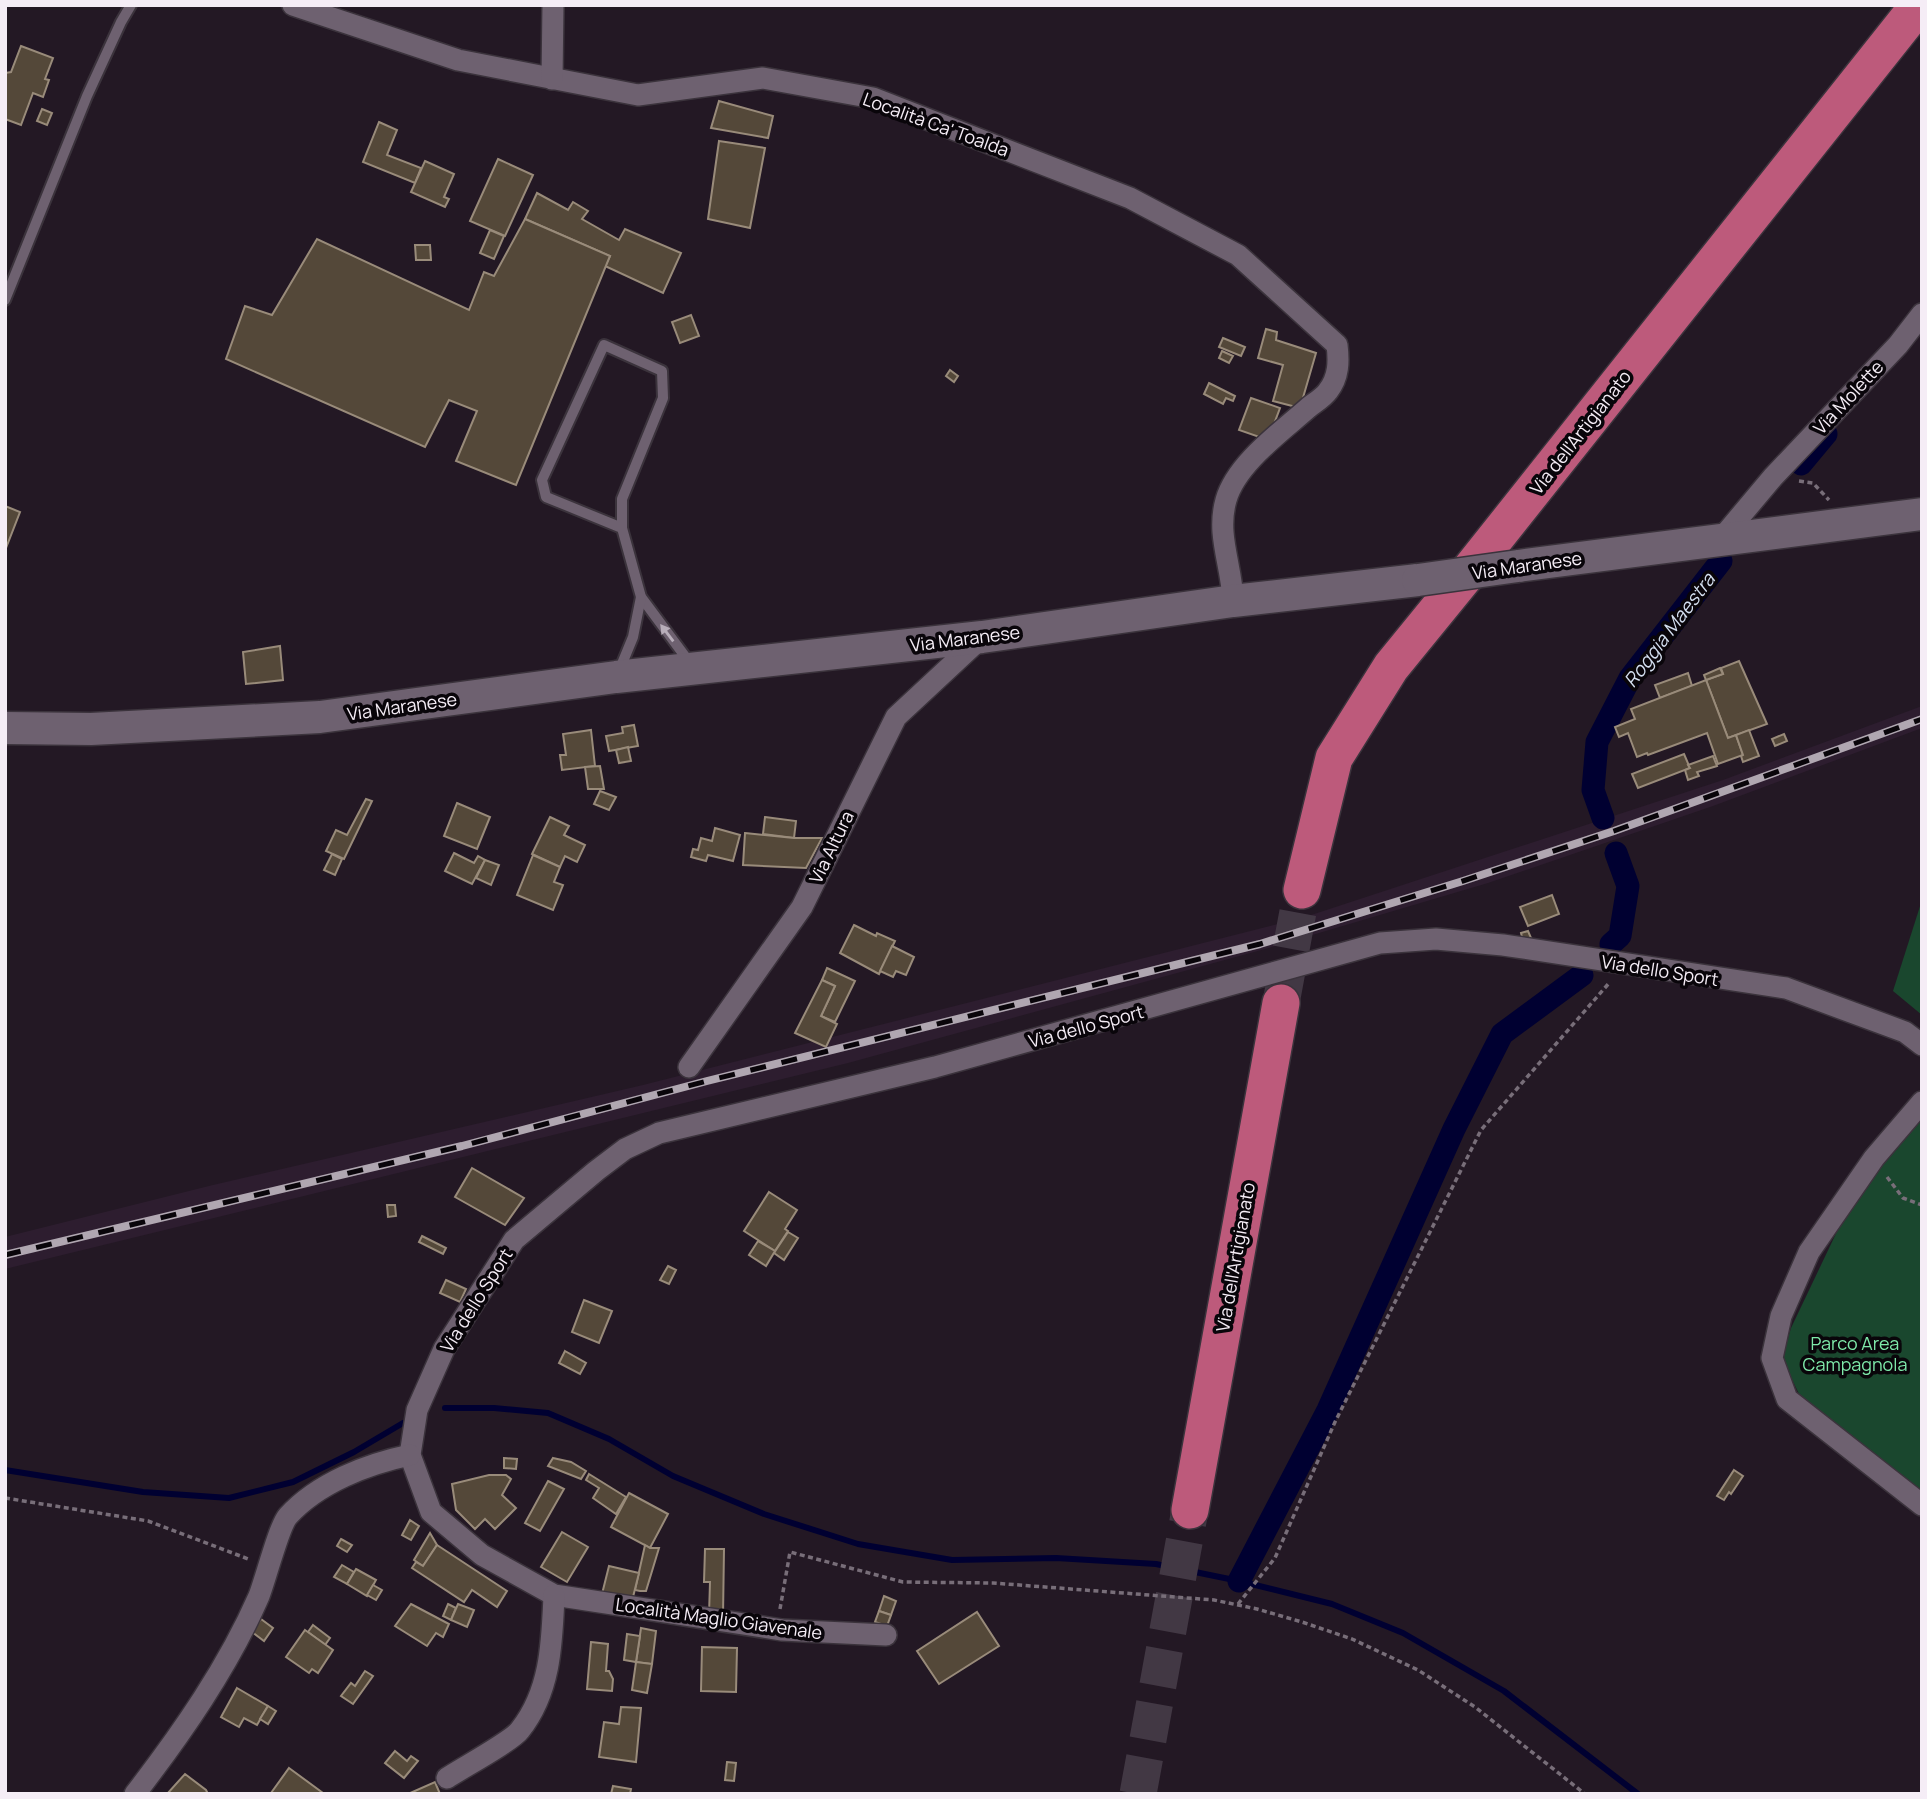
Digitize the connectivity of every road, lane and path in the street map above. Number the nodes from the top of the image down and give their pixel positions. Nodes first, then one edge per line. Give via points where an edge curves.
1 (131, 5) edge
2 (293, 5) edge
3 (553, 5) edge
4 (1919, 5) edge
5 (552, 79) junction
6 (5, 300) edge
7 (1922, 314) edge
8 (1773, 477) junction
9 (1922, 514) edge
10 (1848, 523) junction
11 (622, 528) junction
12 (1721, 539) junction
13 (640, 597) junction
14 (1233, 601) junction
15 (982, 637) junction
16 (693, 668) junction
17 (616, 677) junction
18 (5, 728) edge
19 (1301, 890) tunnel mouth
20 (1625, 965) junction
21 (1281, 1003) tunnel mouth
22 (1922, 1045) edge
23 (689, 1067) dead end
24 (1922, 1102) edge
25 (1874, 1158) junction
26 (1922, 1205) edge
27 (412, 1445) junction
28 (5, 1498) edge
29 (1922, 1505) edge
30 (1190, 1510) tunnel mouth
31 (270, 1567) junction
32 (554, 1595) junction
33 (1237, 1605) junction
34 (776, 1629) junction
35 (886, 1635) dead end
36 (447, 1778) dead end
37 (135, 1794) edge
38 (1585, 1794) edge

1 - 6 lane via 87,96
2 - 5 street, Località Ca' Toalda via 458,60
3 - 5 street
4 - 19 highway, Via dell'Artigianato via 1391,667 1334,758
5 - 14 street, Località Ca' Toalda via 638,95 763,78 873,98 1130,198 1238,255 1337,345 1339,361 1327,393 1265,446 1238,475 1226,497 1220,524
7 - 8 street, Via Molette
8 - 10 path via 1813,483
8 - 12 street, Via Molette
9 - 10 main road, Via Maranese
10 - 12 main road, Via Maranese
11 - 11 lane via 545,498 542,480 604,345 662,372 663,398 622,499
11 - 13 lane
12 - 14 main road, Via Maranese, bridge
16 -> 13 lane
13 - 17 lane via 633,637
14 - 15 main road, Via Maranese
15 - 16 main road, Via Maranese
15 - 23 street, Via Altura via 896,717 802,907
16 - 17 main road, Via Maranese
17 - 18 main road, Via Maranese via 320,717 91,729
20 - 22 street, Via dello Sport via 1786,988 1905,1032
20 - 27 street, Via dello Sport via 1503,945 1436,939 1380,943 935,1067 659,1133 625,1149 514,1240 444,1349 417,1410
20 - 33 path via 1481,1130 1335,1422 1275,1558
21 - 30 highway, Via dell'Artigianato
24 - 25 street
25 - 26 path via 1903,1198
25 - 29 street via 1810,1252 1781,1316 1772,1358 1787,1399
27 - 31 street via 302,1502 285,1519
27 - 32 street, Località Maglio Giavenale via 432,1512 482,1555
28 - 31 path via 148,1521
31 - 37 street via 199,1704
32 - 34 street, Località Maglio Giavenale
32 - 36 street via 544,1686 519,1732
33 - 34 path via 993,1583 903,1582 790,1552
33 - 38 path via 1352,1639 1418,1670 1475,1707
34 - 35 street, Località Maglio Giavenale

